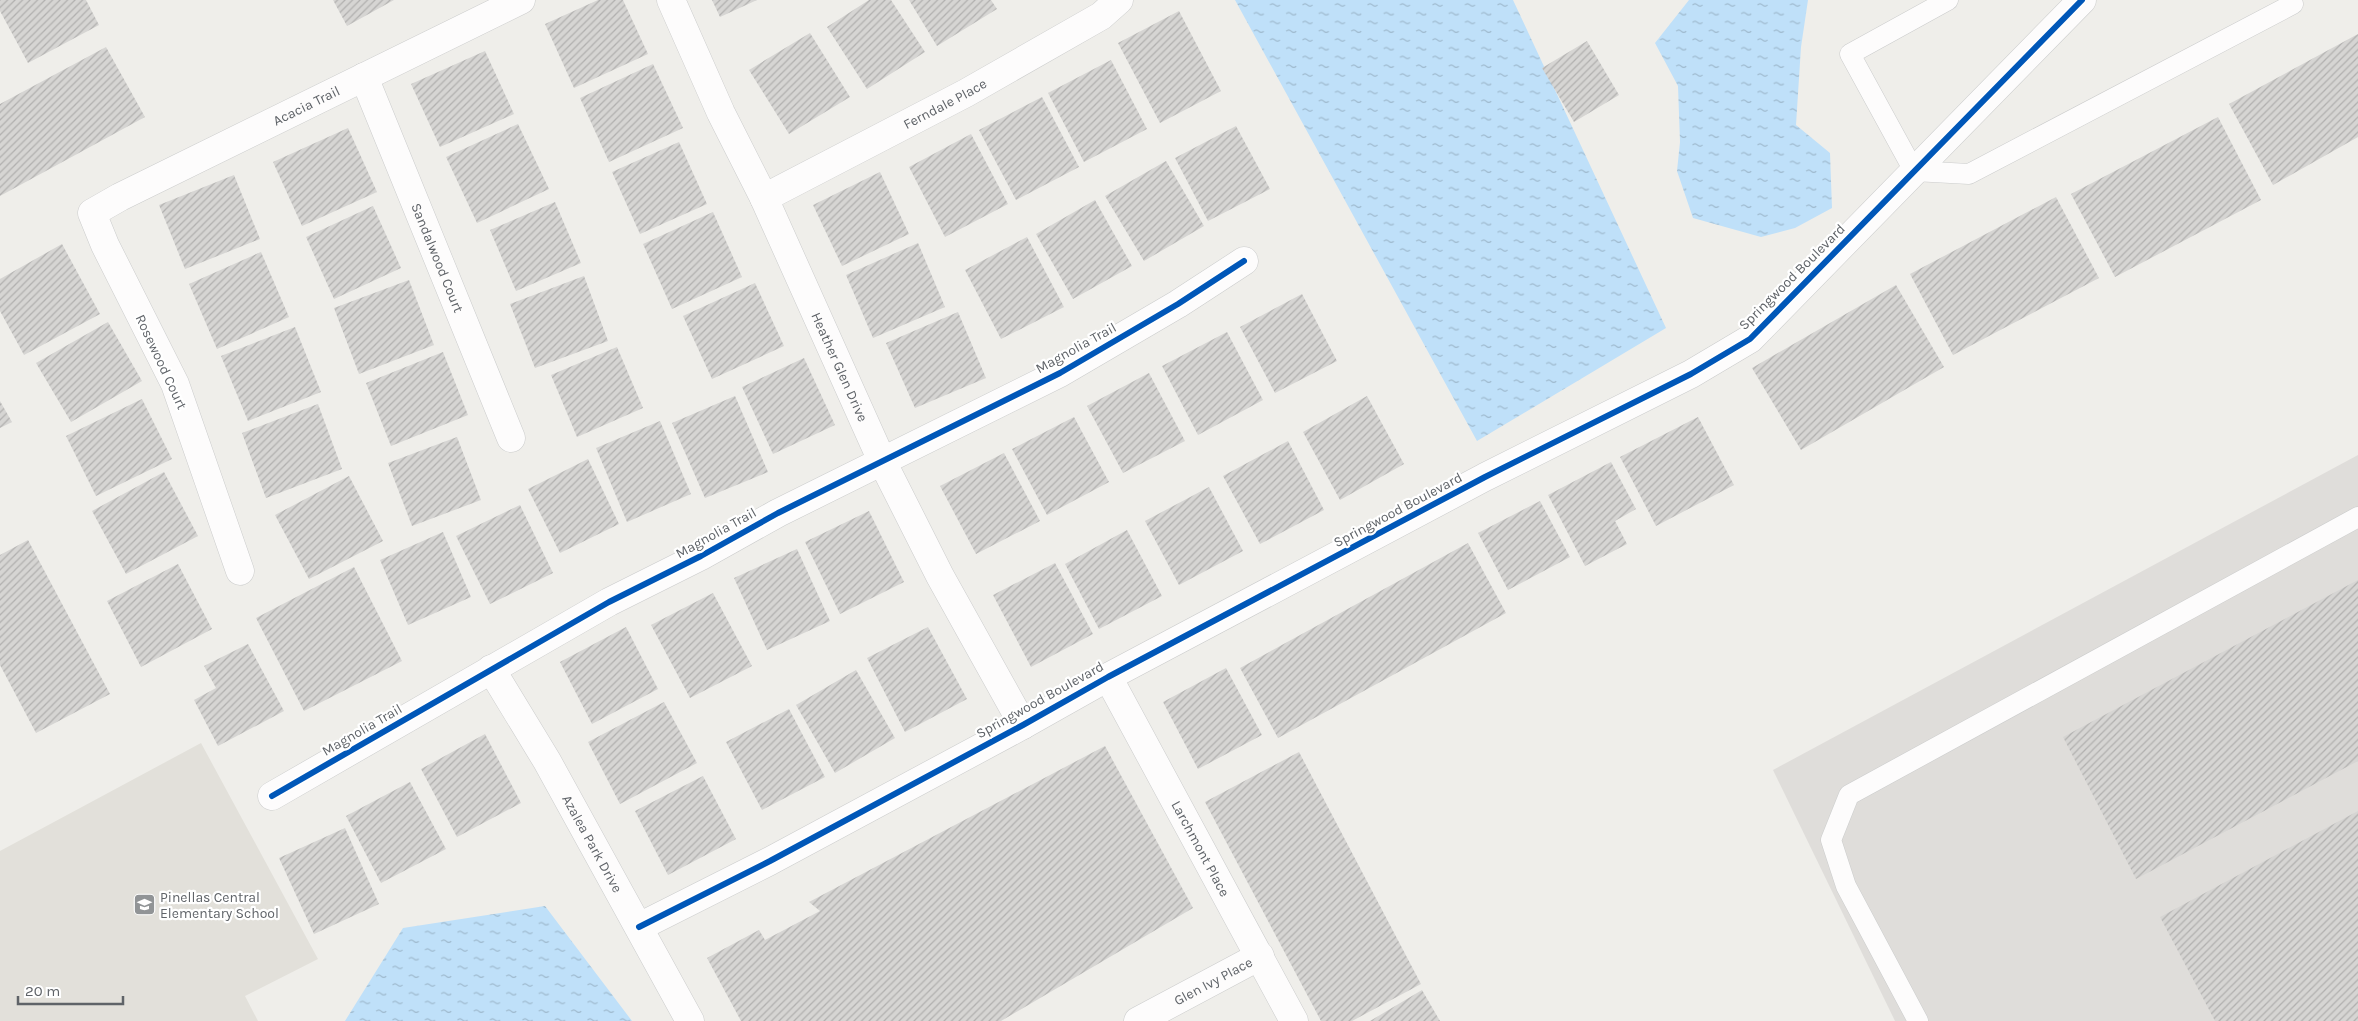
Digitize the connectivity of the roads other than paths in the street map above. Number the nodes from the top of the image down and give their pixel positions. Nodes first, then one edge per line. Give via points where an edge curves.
1 (521, 0) edge
2 (671, 0) edge
3 (1119, 0) edge
4 (1948, 0) edge
5 (2082, 0) edge
6 (2292, 4) dead end
7 (364, 77) junction
8 (1914, 171) junction
9 (764, 198) junction
10 (92, 213) joint
11 (1244, 262) dead end
12 (511, 438) dead end
13 (882, 461) junction
14 (2358, 517) edge
15 (240, 571) dead end
16 (491, 669) junction
17 (1108, 677) junction
18 (1024, 725) junction
19 (272, 796) dead end
20 (639, 928) junction
21 (1260, 956) junction
22 (690, 1021) edge
23 (1138, 1021) edge
24 (1294, 1021) edge
25 (1918, 1021) edge

1 - 7 street, Acacia Trail
2 - 9 street, Heather Glen Drive via 721,113
3 - 9 street, Ferndale Place via 1101,16 966,93
4 - 8 lane via 1850,54
5 - 8 street, Springwood Boulevard
6 - 8 lane via 1969,174
7 - 10 street, Acacia Trail
7 - 12 street, Sandalwood Court
8 - 17 street, Springwood Boulevard via 1750,339 1691,374
9 - 13 street, Heather Glen Drive
10 - 15 street, Rosewood Court via 175,384
11 - 13 street, Magnolia Trail via 1060,373
13 - 16 street, Magnolia Trail via 609,602
13 - 18 street, Heather Glen Drive via 940,576
14 - 25 lane via 1849,795 1831,840 1846,886
16 - 19 street, Magnolia Trail
16 - 20 street, Azalea Park Drive via 547,761
17 - 18 street, Springwood Boulevard
17 - 21 street, Larchmont Place
18 - 20 street, Springwood Boulevard
20 - 22 street, Azalea Park Drive
21 - 23 street, Glen Ivy Place
21 - 24 street, Larchmont Place

